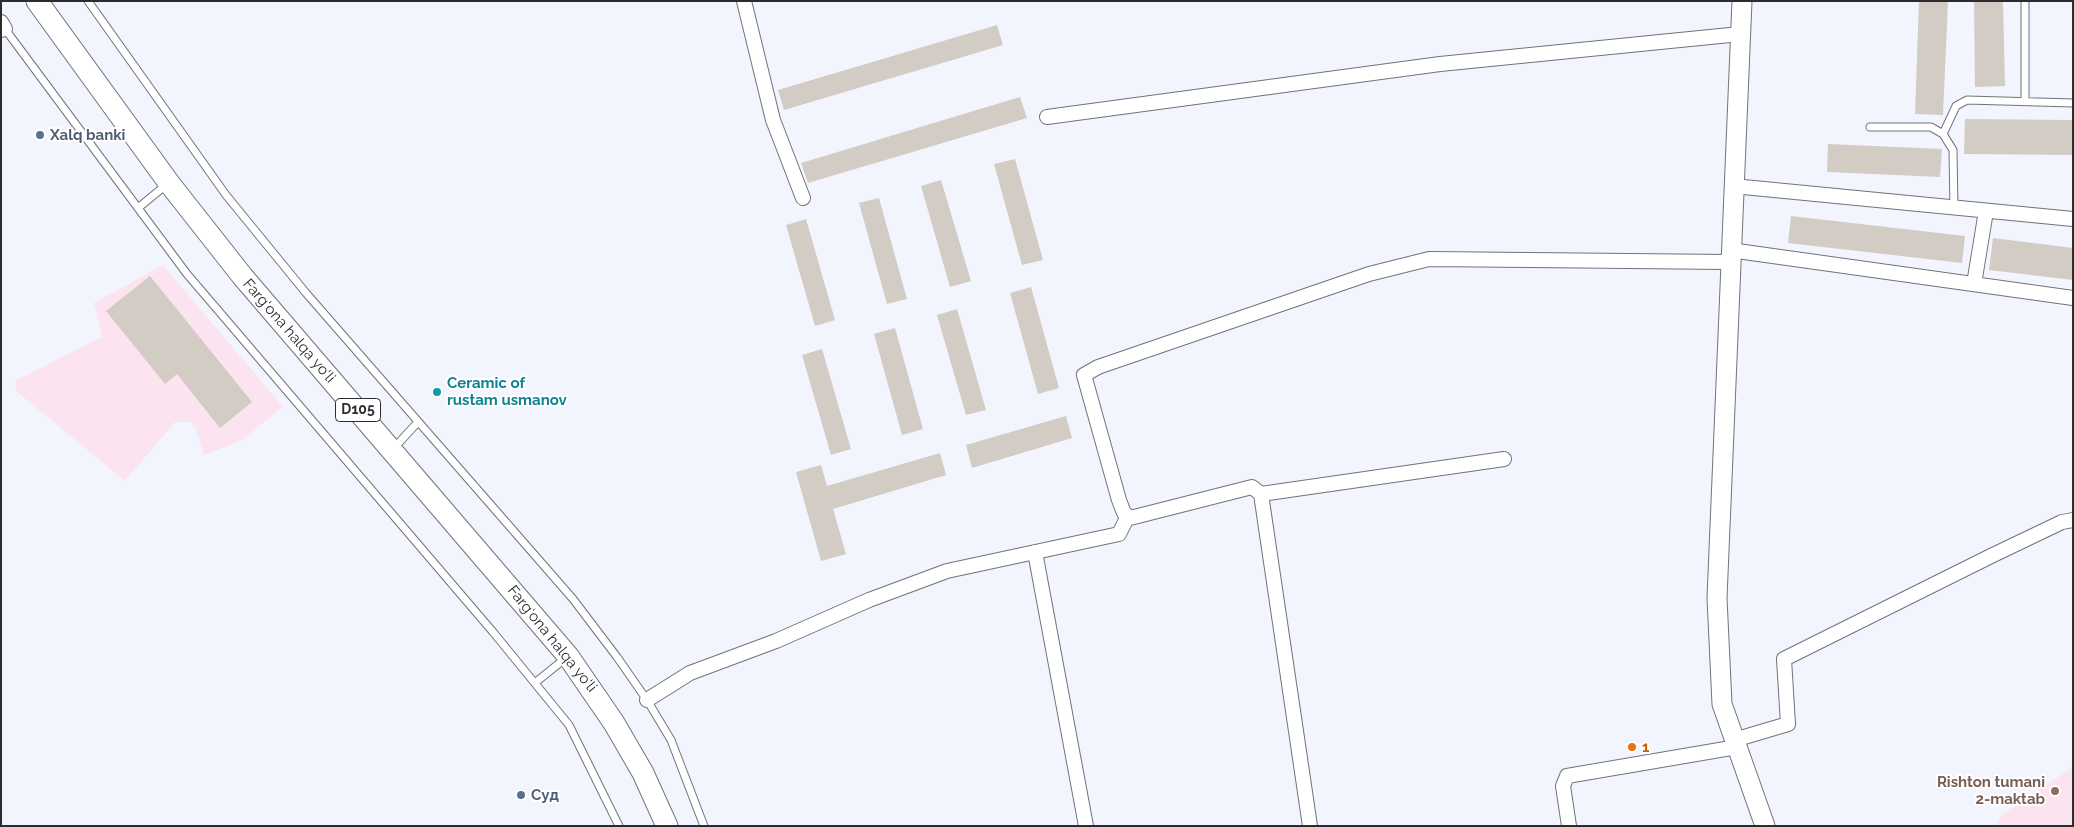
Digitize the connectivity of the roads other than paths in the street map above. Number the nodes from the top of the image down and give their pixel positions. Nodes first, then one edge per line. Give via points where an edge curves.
1 (37, 1) edge
2 (88, 1) edge
3 (744, 1) edge
4 (1742, 1) edge
5 (2026, 1) edge
6 (3, 27) edge
7 (1740, 34) junction
8 (2025, 102) junction
9 (2073, 102) edge
10 (1047, 117) dead end
11 (1870, 127) dead end
12 (1943, 134) junction
13 (169, 183) junction
14 (1733, 186) junction
15 (804, 198) dead end
16 (138, 208) junction
17 (1954, 209) junction
18 (1986, 211) junction
19 (2073, 220) edge
20 (1729, 256) junction
21 (1974, 284) junction
22 (2073, 298) edge
23 (418, 422) junction
24 (392, 450) junction
25 (1504, 459) dead end
26 (1261, 494) junction
27 (1128, 516) junction
28 (2073, 520) edge
29 (1035, 552) junction
30 (568, 656) junction
31 (536, 682) junction
32 (647, 700) junction
33 (1736, 744) junction
34 (619, 826) edge
35 (666, 826) edge
36 (704, 826) edge
37 (1086, 826) edge
38 (1310, 826) edge
39 (1569, 826) edge
40 (1765, 826) edge

1 - 13 main road, Farg‘ona halqa yo‘li / D105
2 - 23 lane via 226,195
3 - 15 street via 773,120
4 - 7 street
5 - 8 lane
6 - 16 lane
7 - 10 street via 1440,64
7 - 14 street
8 - 9 lane
8 - 12 lane via 1967,100 1956,106
11 - 12 lane via 1931,127
12 - 17 lane via 1953,150
13 - 16 lane
13 - 24 main road, Farg‘ona halqa yo‘li / D105 via 243,277
14 - 17 street
14 - 20 street
16 - 31 lane via 187,274
17 - 18 street
18 - 19 street
18 - 21 street
20 - 21 street
20 - 27 street via 1429,259 1369,274 1098,367 1084,375 1119,500
20 - 33 street via 1717,598 1722,704
21 - 22 street
23 - 24 lane
23 - 32 lane via 572,599
24 - 30 main road, Farg‘ona halqa yo‘li / D105
25 - 26 street
26 - 27 street via 1252,487
26 - 38 street
27 - 29 street via 1119,534
28 - 33 street via 2062,522 1991,556 1784,660 1788,724
29 - 32 street via 947,572 869,600 776,641 690,673
29 - 37 street
30 - 31 lane
30 - 35 main road, Farg‘ona halqa yo‘li / D105 via 619,731 643,773
31 - 34 lane via 569,725
32 - 36 lane via 671,740
33 - 39 street via 1567,776 1563,786
33 - 40 street

